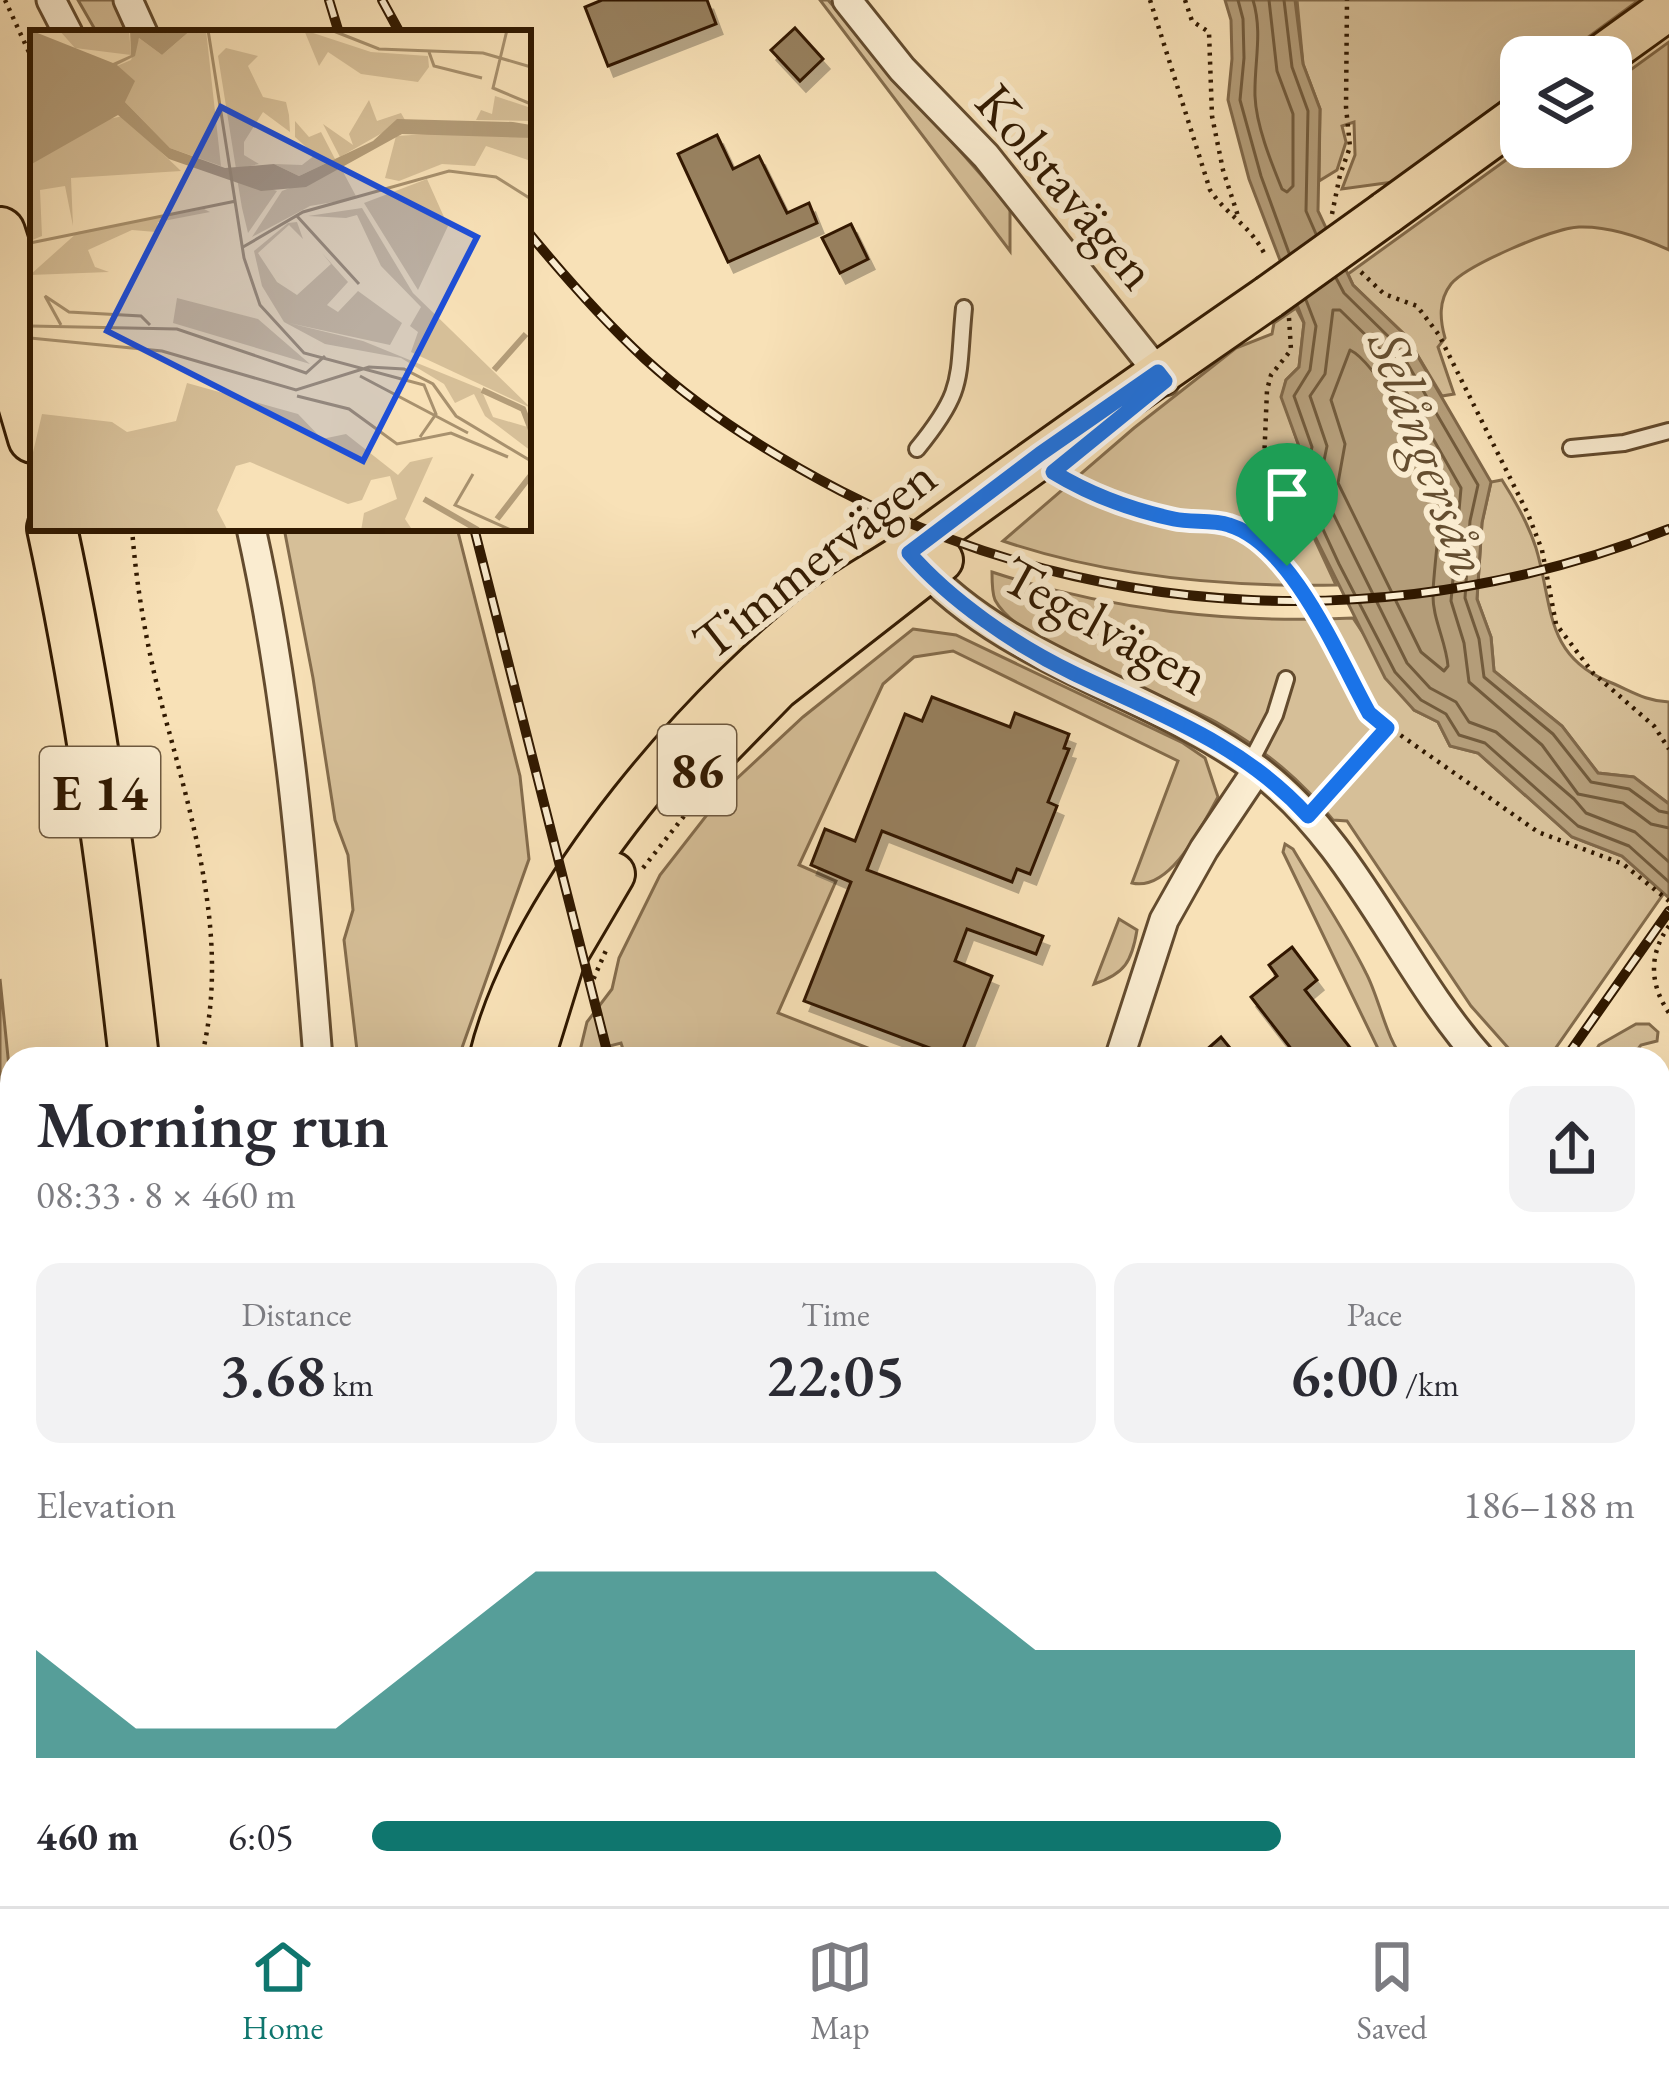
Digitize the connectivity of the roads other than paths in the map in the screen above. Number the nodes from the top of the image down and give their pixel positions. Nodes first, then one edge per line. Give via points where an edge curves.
1 (51, 0) edge
2 (128, 0) edge
3 (847, 0) edge
4 (1669, 8) edge
5 (66, 30) edge
6 (142, 30) edge
7 (1630, 36) edge
8 (1500, 130) edge
9 (0, 232) edge
10 (964, 308) dead end
11 (30, 325) edge
12 (0, 326) edge
13 (1162, 377) junction
14 (30, 428) edge
15 (1669, 431) edge
16 (1571, 448) dead end
17 (917, 449) dead end
18 (53, 531) edge
19 (83, 531) edge
20 (252, 531) edge
21 (917, 562) junction
22 (1286, 679) dead end
23 (1253, 767) junction
24 (133, 1047) edge
25 (161, 1047) edge
26 (317, 1047) edge
27 (495, 1047) edge
28 (536, 1047) edge
29 (1123, 1047) edge
30 (1471, 1047) edge

1 - 5 street
2 - 6 street
3 - 13 street, Kolstavägen via 986,156
4 - 7 main road
8 - 13 main road, Timmervägen / 86, bridge
9 - 11 highway
10 - 17 lane via 962,371 948,412
12 - 14 highway
13 - 21 main road, Timmervägen / 86 via 1053,472
13 - 21 main road, Timmervägen / 86 via 1040,454
15 - 16 lane
18 - 24 highway, E 14 via 89,719
19 - 25 highway, E 14
20 - 26 street via 296,813
21 - 23 street, Tegelvägen via 1070,672 1180,720
21 - 27 main road, Timmervägen / 86 via 842,595 776,649 638,794 542,931
21 - 28 main road, Timmervägen / 86 via 777,688 655,816 563,959
22 - 23 lane
23 - 29 street via 1164,920
23 - 30 street, Tegelvägen via 1329,840

